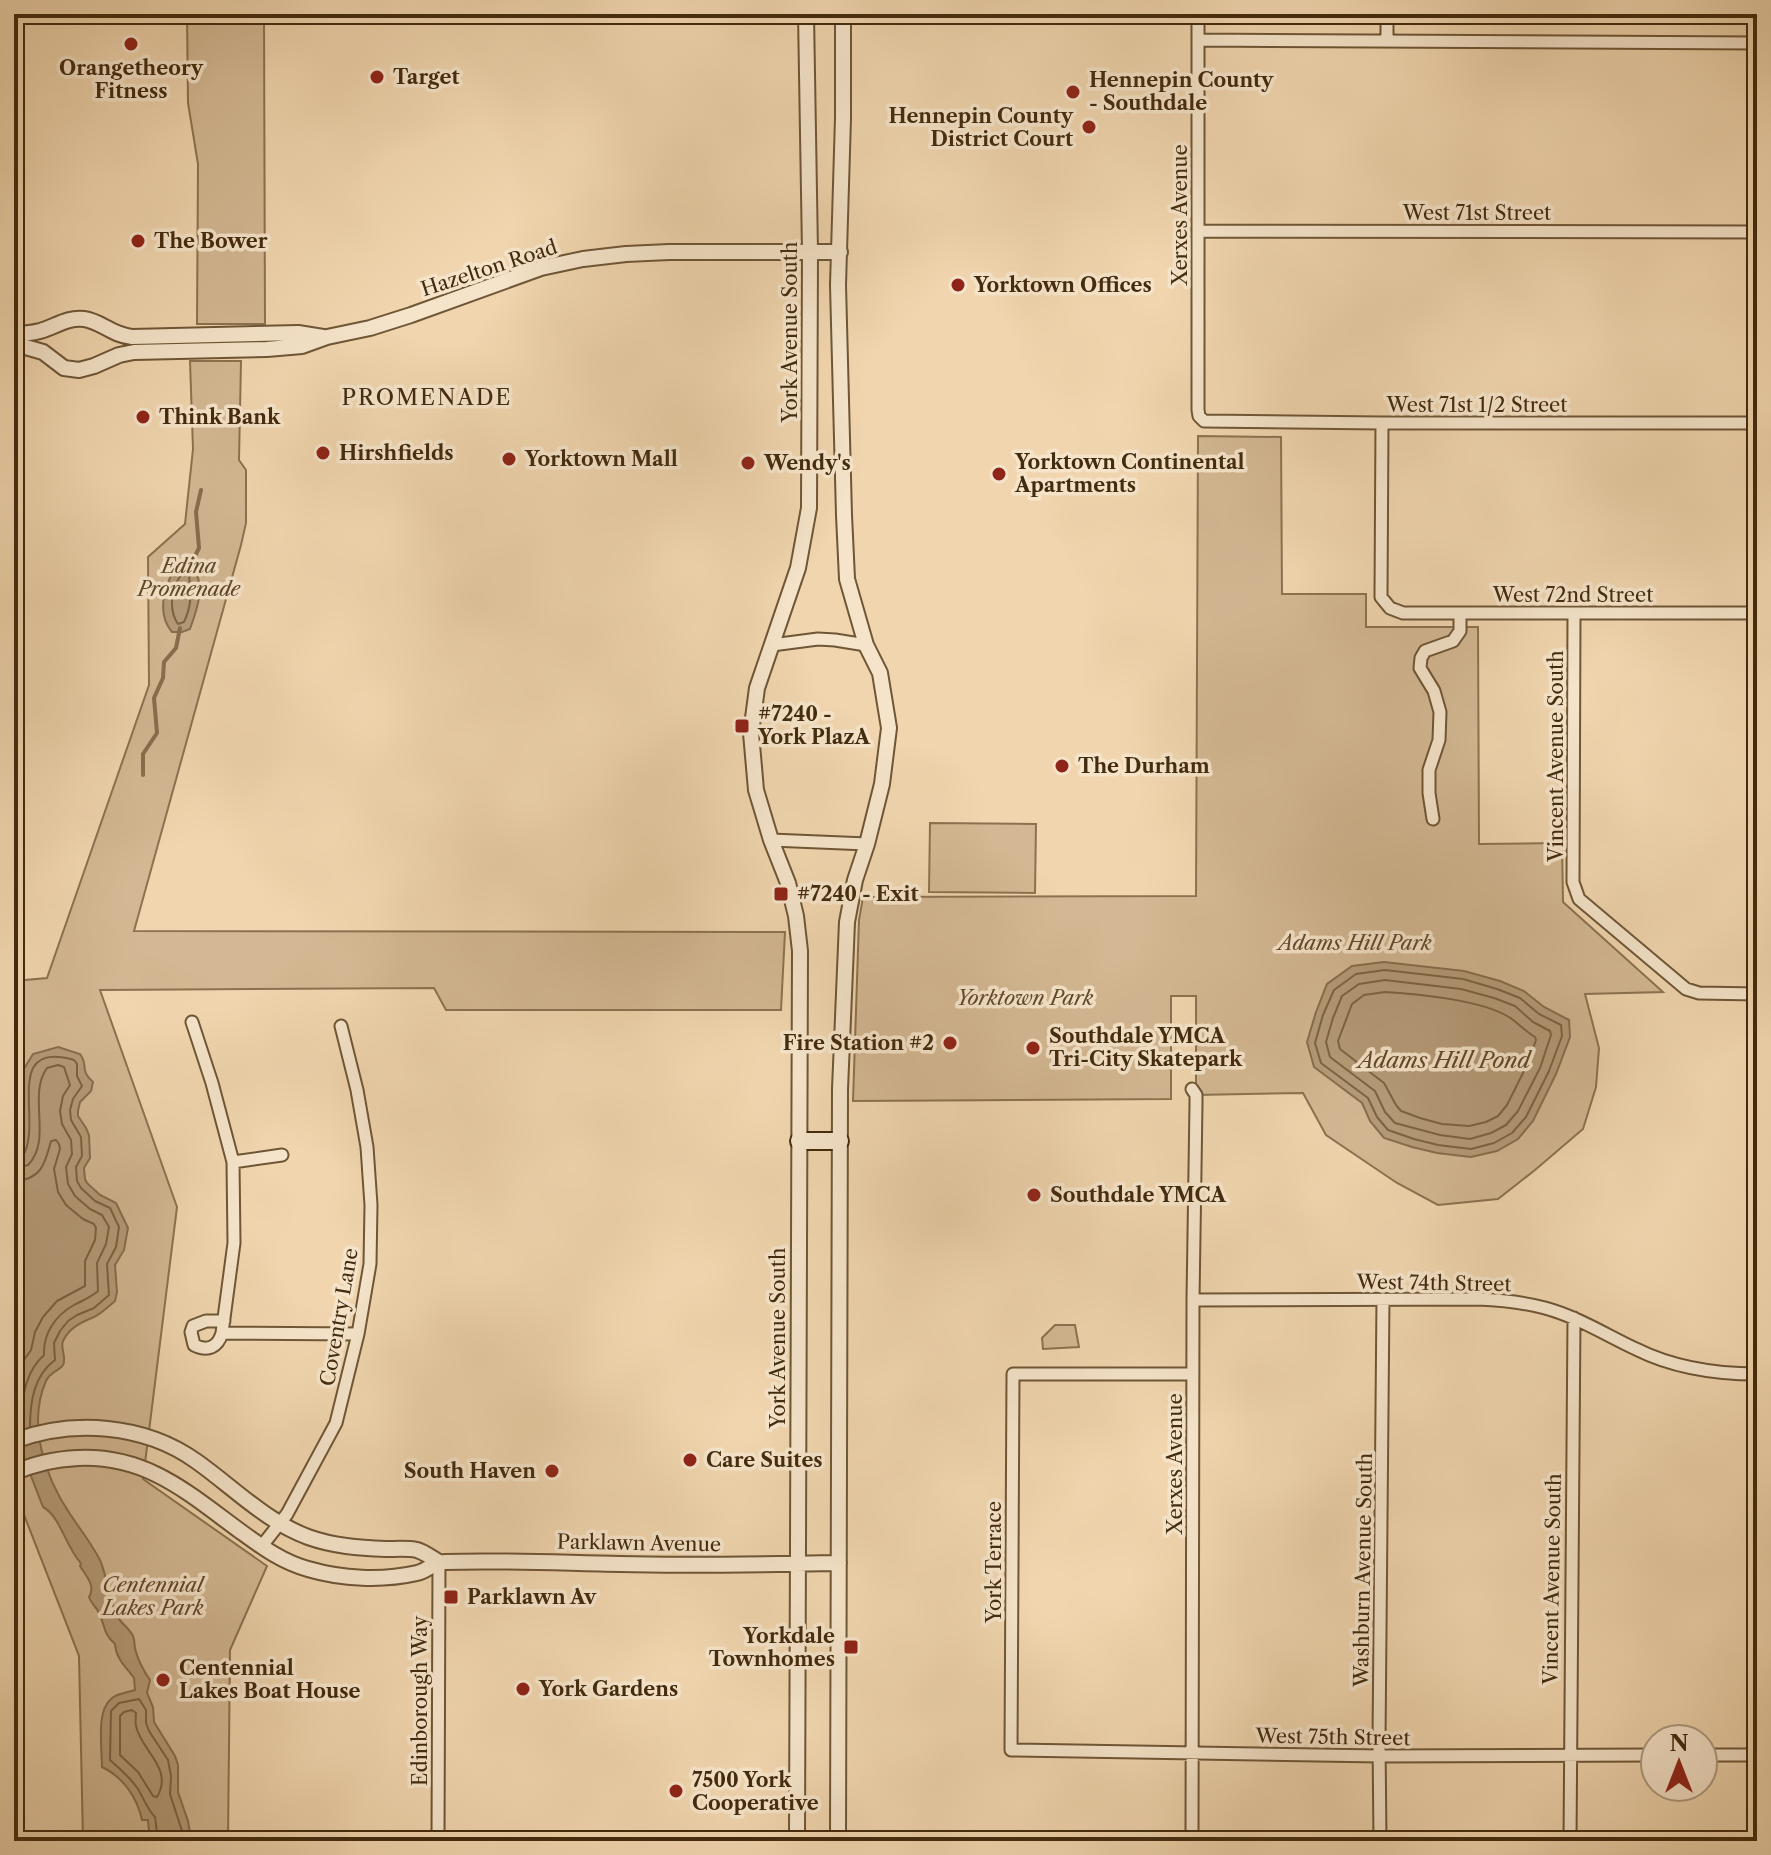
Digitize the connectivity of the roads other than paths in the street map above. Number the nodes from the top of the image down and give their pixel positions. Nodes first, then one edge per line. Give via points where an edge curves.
1 (806, 14) edge
2 (843, 14) edge
3 (1198, 14) edge
4 (1387, 14) edge
5 (1198, 40) junction
6 (1387, 40) junction
7 (1757, 43) edge
8 (1198, 231) junction
9 (1757, 232) edge
10 (810, 252) junction
11 (840, 252) junction
12 (56, 325) junction
13 (102, 327) junction
14 (14, 334) edge
15 (327, 337) junction
16 (14, 346) edge
17 (54, 360) junction
18 (100, 363) junction
19 (1199, 416) joint
20 (1382, 423) junction
21 (1757, 423) edge
22 (1460, 613) junction
23 (1574, 613) junction
24 (1757, 613) edge
25 (772, 645) junction
26 (866, 645) junction
27 (1433, 819) dead end
28 (771, 840) junction
29 (867, 844) junction
30 (1757, 994) edge
31 (192, 1022) dead end
32 (341, 1026) dead end
33 (1192, 1089) dead end
34 (799, 1141) junction
35 (840, 1141) junction
36 (282, 1155) dead end
37 (233, 1162) junction
38 (1383, 1299) junction
39 (1193, 1300) junction
40 (1574, 1318) junction
41 (358, 1334) junction
42 (1193, 1374) junction
43 (1757, 1374) edge
44 (14, 1441) edge
45 (14, 1473) edge
46 (279, 1524) junction
47 (261, 1547) junction
48 (439, 1562) junction
49 (839, 1563) junction
50 (798, 1564) junction
51 (1011, 1750) joint
52 (1192, 1753) junction
53 (1569, 1755) junction
54 (1639, 1755) edge
55 (1719, 1755) edge
56 (1757, 1755) edge
57 (1380, 1756) junction
58 (438, 1841) edge
59 (797, 1841) edge
60 (838, 1841) edge
61 (1192, 1841) edge
62 (1380, 1841) edge
63 (1570, 1841) edge

1 - 10 street, York Avenue South
2 - 11 street
3 - 5 street, Xerxes Avenue
4 - 6 street
5 - 6 street
5 - 8 street, Xerxes Avenue
6 - 7 street
8 - 9 street, West 71st Street
8 - 19 street, Xerxes Avenue
10 - 11 street, Hazelton Road
10 - 15 street, Hazelton Road via 669,252 583,259
10 - 25 street, York Avenue South via 809,508 798,568
11 - 26 street via 847,579
12 - 13 street, Hazelton Road via 76,319
12 - 14 street, Hazelton Road
12 - 17 street via 49,345
13 - 15 street, Hazelton Road via 132,337
13 - 18 street via 107,345
15 - 18 street, Hazelton Road via 279,348 134,352
16 - 17 street, Hazelton Road via 32,348
17 - 18 street, Hazelton Road via 79,370
19 - 20 street, West 71st 1/2 Street via 1204,421
20 - 21 street, West 71st 1/2 Street
20 - 22 street, West 72nd Street via 1381,597 1403,613
22 - 23 street, West 72nd Street
22 - 27 street via 1460,631 1453,641 1425,651 1421,658 1420,668 1440,712 1439,740 1429,770
23 - 24 street, West 72nd Street
23 - 30 street, Vincent Avenue South via 1573,882 1579,899 1686,989
25 - 26 street via 818,639
25 - 28 street, York Avenue South via 757,688 751,733 756,790
26 - 29 street via 880,673 889,728
28 - 29 street
28 - 34 street, York Avenue South via 788,883 800,951
29 - 35 street via 847,922
31 - 37 street
32 - 41 street, Coventry Lane via 366,1140 371,1205 370,1264
33 - 39 street, Xerxes Avenue
34 - 35 main road
34 - 50 street, York Avenue South
35 - 49 street
36 - 37 street
37 - 41 street via 234,1243 223,1327
38 - 39 street, West 74th Street
38 - 40 street, West 74th Street via 1512,1301
38 - 57 street, Washburn Avenue South
39 - 42 street, Xerxes Avenue
40 - 43 street, West 74th Street via 1668,1362
40 - 53 street, Vincent Avenue South
41 - 46 street, Coventry Lane via 336,1423
42 - 51 street, York Terrace via 1013,1374
42 - 52 street, Xerxes Avenue
44 - 46 street, Parklawn Avenue via 91,1427 133,1433 194,1459
45 - 47 street, Parklawn Avenue via 54,1460 112,1459 181,1489
46 - 47 street, Coventry Lane
46 - 48 street, Parklawn Avenue via 320,1541 418,1550
47 - 48 street, Parklawn Avenue via 306,1569 346,1577 419,1573
48 - 50 street, Parklawn Avenue
48 - 58 street, Edinborough Way
49 - 50 street, Parklawn Avenue
49 - 60 street
50 - 59 street, York Avenue South
51 - 52 street, West 75th Street
52 - 57 street, West 75th Street
52 - 61 street, Xerxes Avenue
53 - 54 street, West 75th Street
53 - 57 street, West 75th Street
53 - 63 street, Vincent Avenue South
55 - 56 street
57 - 62 street, Washburn Avenue South

